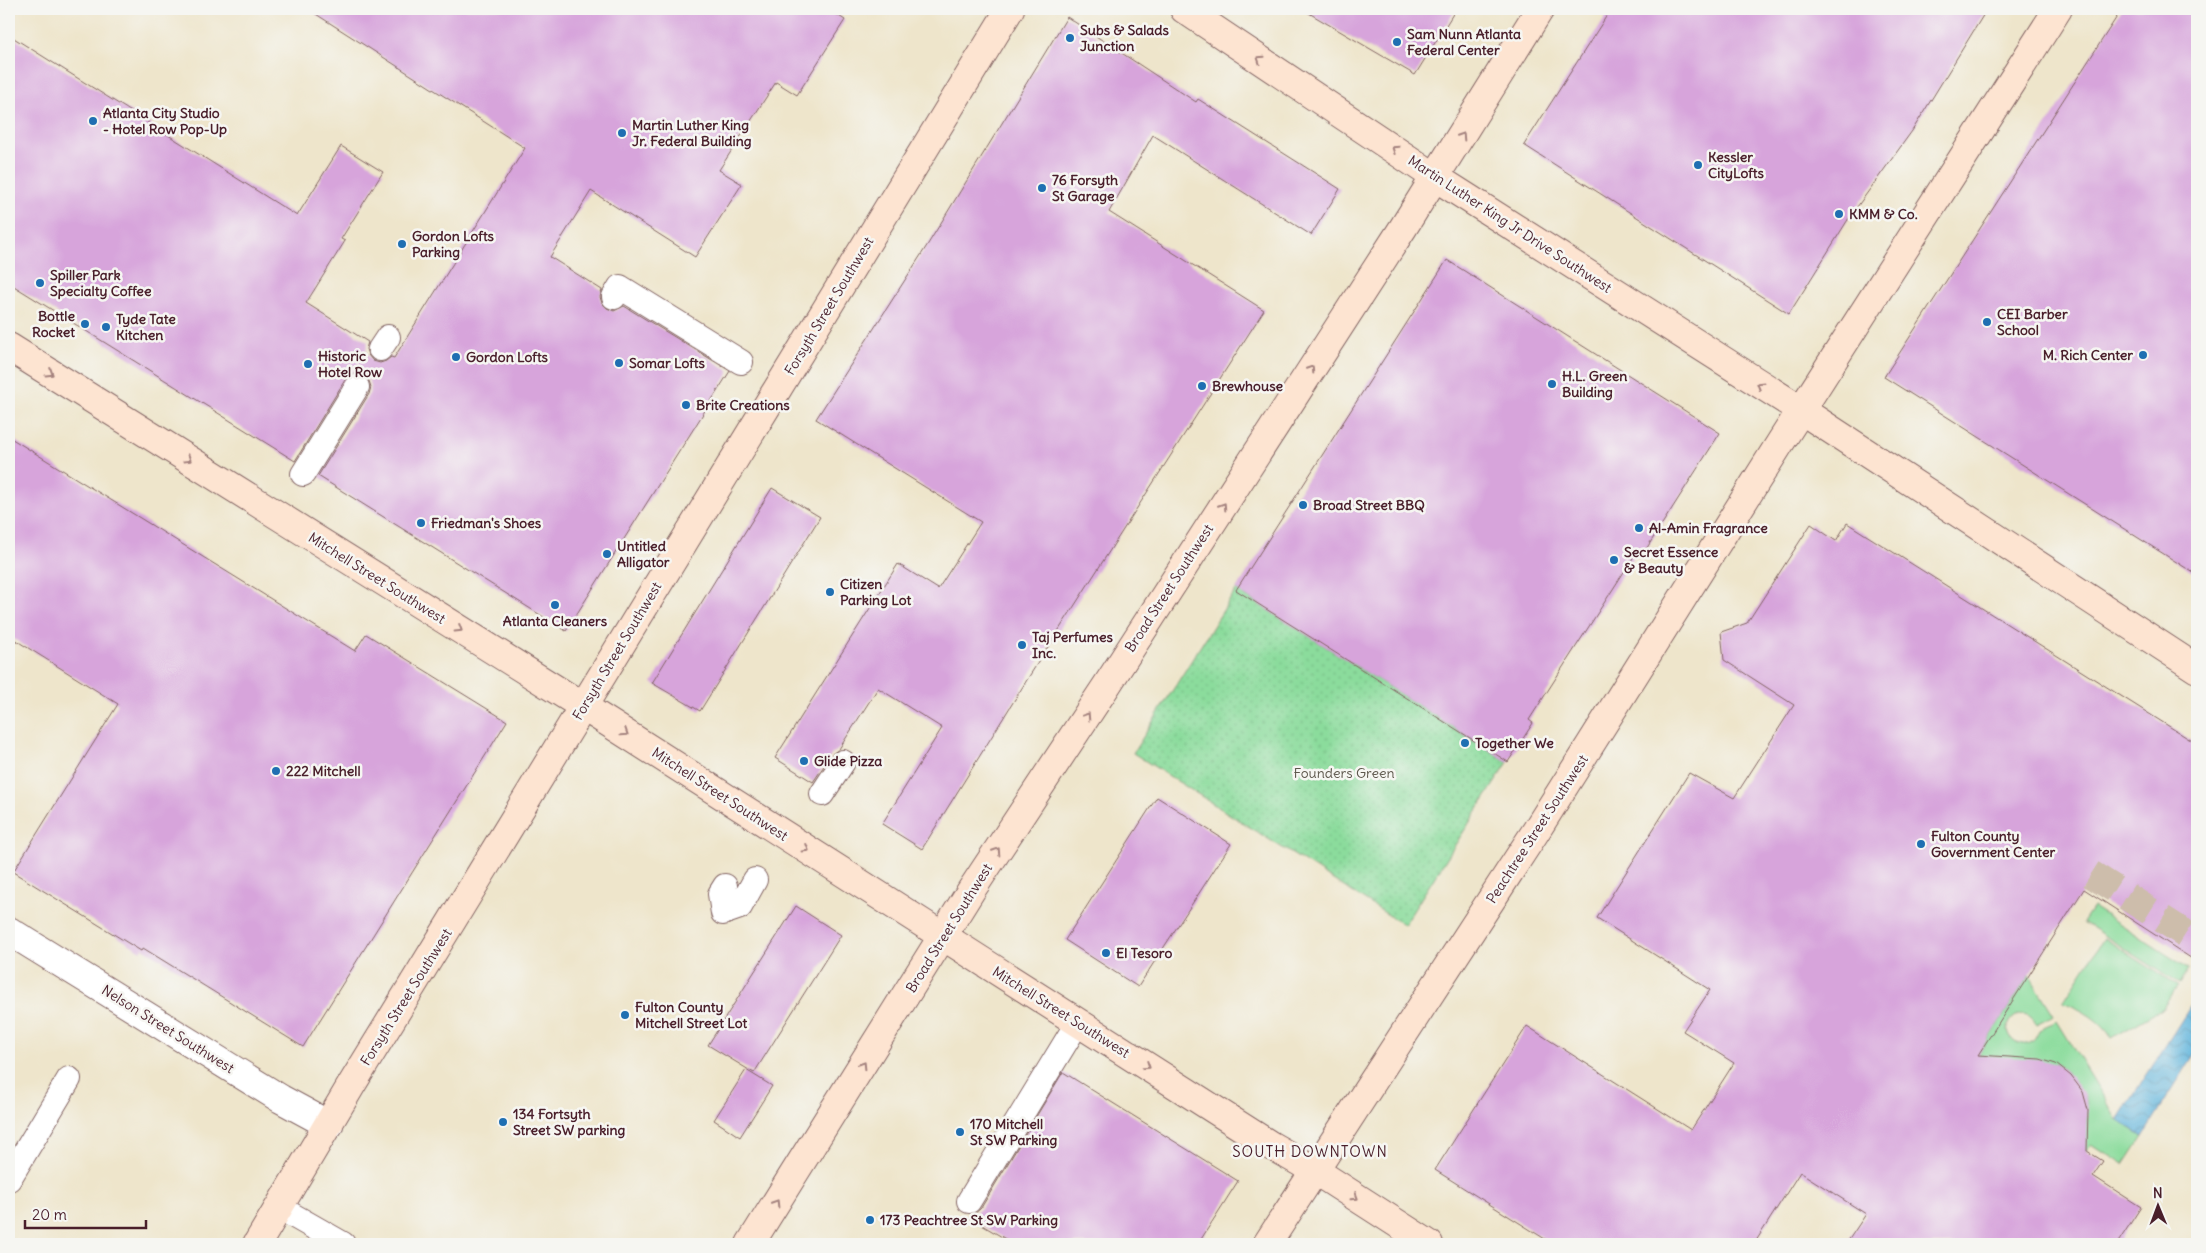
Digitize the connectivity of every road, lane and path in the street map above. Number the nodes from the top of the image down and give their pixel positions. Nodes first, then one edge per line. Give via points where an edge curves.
1 (1010, 9) edge
2 (1184, 9) edge
3 (1540, 9) edge
4 (2058, 9) edge
5 (1435, 177) junction
6 (614, 297) dead end
7 (9, 347) edge
8 (741, 362) dead end
9 (357, 387) dead end
10 (1801, 410) junction
11 (303, 474) dead end
12 (2197, 669) edge
13 (584, 707) junction
14 (843, 762) dead end
15 (822, 794) dead end
16 (755, 880) dead end
17 (725, 886) dead end
18 (9, 931) edge
19 (943, 937) junction
20 (1078, 1022) junction
21 (69, 1079) dead end
22 (329, 1125) junction
23 (1314, 1170) junction
24 (9, 1179) edge
25 (968, 1201) dead end
26 (280, 1208) junction
27 (257, 1244) edge
28 (342, 1244) edge
29 (750, 1244) edge
30 (1267, 1244) edge
31 (1429, 1244) edge

1 - 13 main road, Forsyth Street Southwest
5 -> 2 main road, Martin Luther King Jr Drive Southwest
5 -> 3 main road, Broad Street Southwest
4 - 10 main road, Peachtree Street Southwest
10 -> 5 main road, Martin Luther King Jr Drive Southwest
19 -> 5 main road, Broad Street Southwest
6 - 8 lane via 620,287
7 -> 13 main road, Mitchell Street Southwest
9 - 11 lane
10 - 12 main road, Martin Luther King Jr Drive Southwest
10 - 23 main road, Peachtree Street Southwest via 1536,831
13 -> 19 main road, Mitchell Street Southwest
13 - 22 main road, Forsyth Street Southwest
14 - 15 lane
16 - 17 lane via 740,907 724,913 720,894
18 - 22 street, Nelson Street Southwest via 281,1099
19 - 20 main road, Mitchell Street Southwest
29 -> 19 main road, Broad Street Southwest
20 -> 23 main road, Mitchell Street Southwest via 1270,1146
20 - 25 lane
21 - 24 lane
22 - 26 main road, Forsyth Street Southwest
23 - 30 main road, Peachtree Street Southwest
23 -> 31 main road, Mitchell Street Southwest
26 - 27 main road, Forsyth Street Southwest
26 - 28 lane

